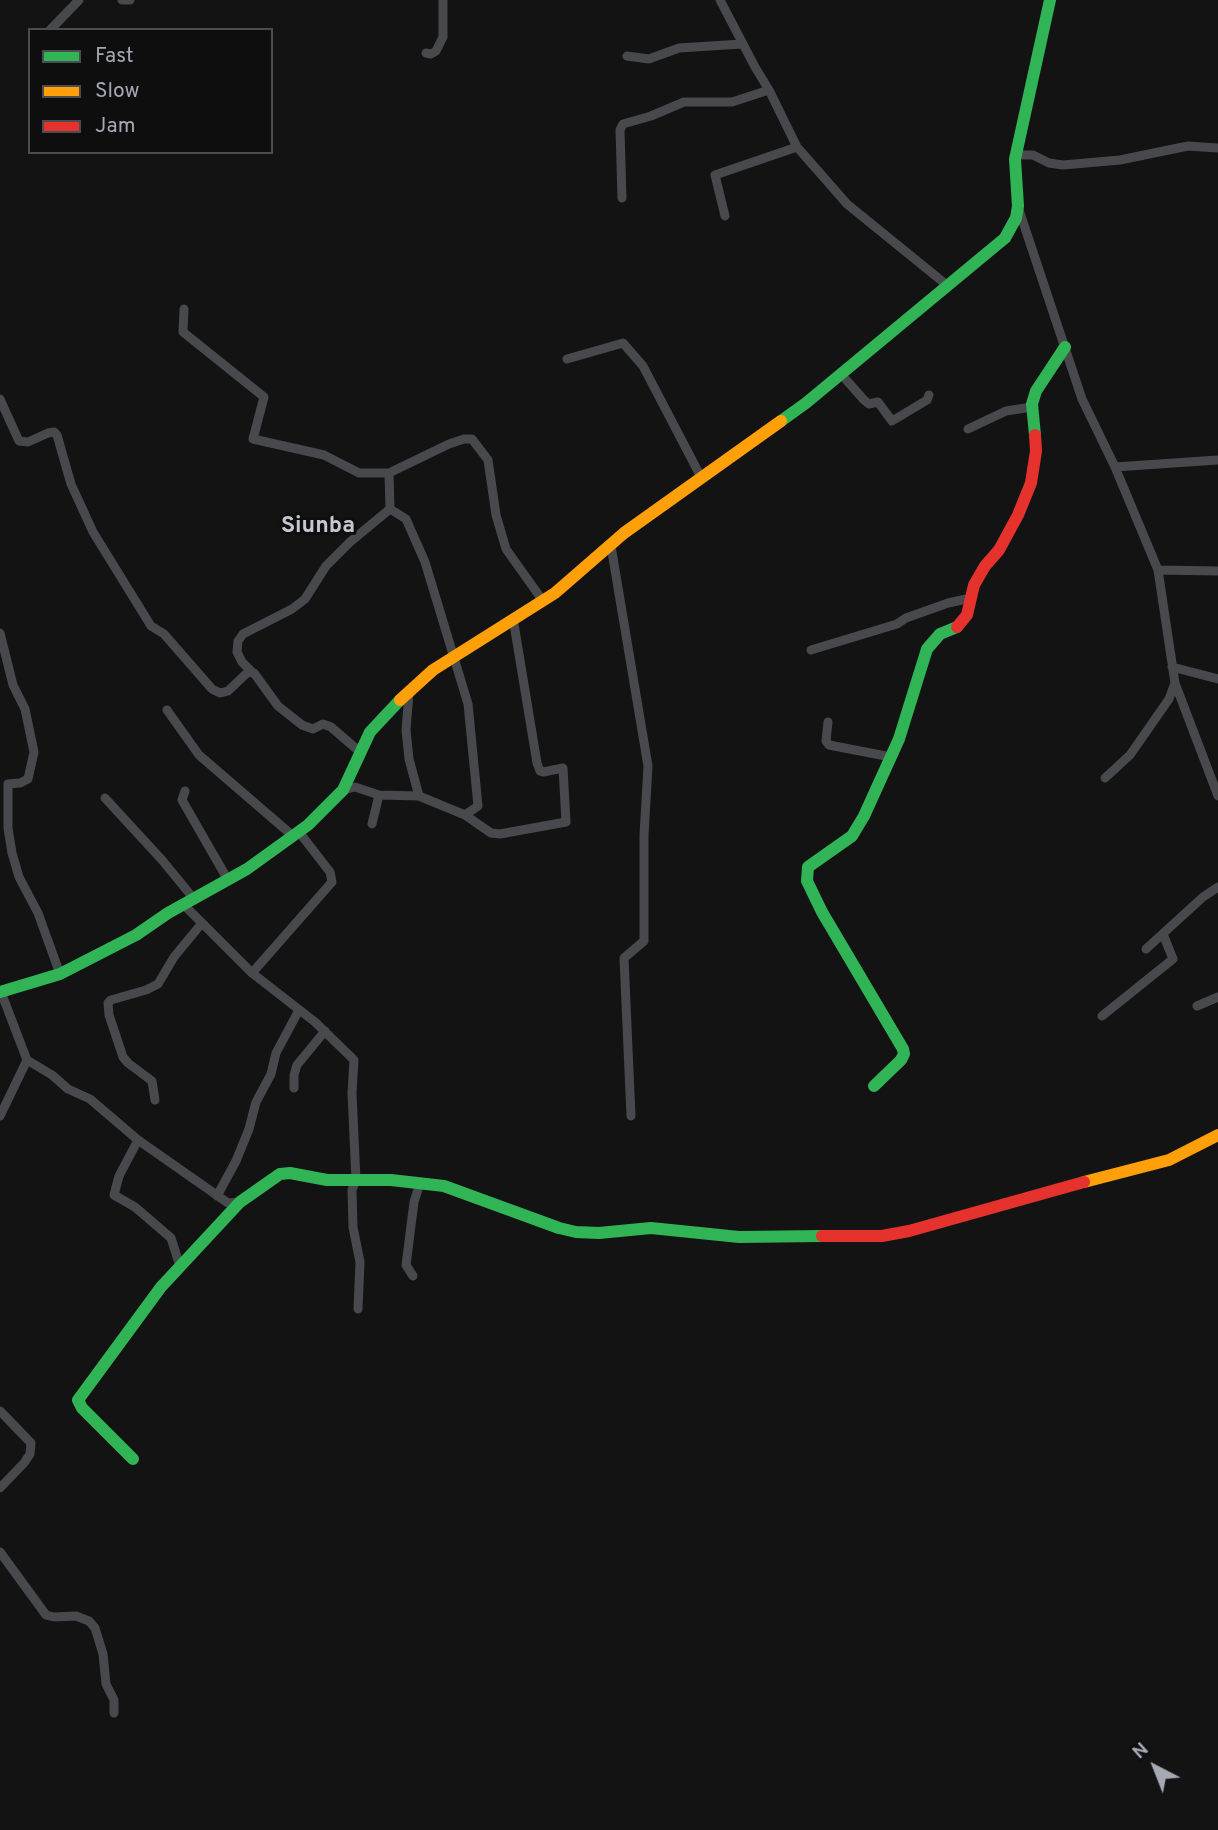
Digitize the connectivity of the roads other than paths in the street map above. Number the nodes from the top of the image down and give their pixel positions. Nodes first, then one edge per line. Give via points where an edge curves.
1 (79, 0) edge
2 (122, 0) edge
3 (130, 0) edge
4 (443, 0) edge
5 (720, 0) edge
6 (1051, 0) edge
7 (52, 28) edge
8 (742, 44) junction
9 (426, 53) dead end
10 (627, 56) dead end
11 (769, 90) junction
12 (797, 147) junction
13 (1217, 150) edge
14 (1016, 155) junction
15 (622, 198) dead end
16 (1018, 206) junction
17 (724, 216) dead end
18 (948, 286) junction
19 (184, 309) dead end
20 (1065, 347) junction
21 (566, 359) dead end
22 (841, 374) junction
23 (929, 395) dead end
24 (0, 399) edge
25 (1032, 407) junction
26 (968, 429) dead end
27 (1218, 460) edge
28 (1115, 467) junction
29 (389, 473) junction
30 (702, 478) junction
31 (390, 509) junction
32 (611, 546) junction
33 (1158, 570) junction
34 (1218, 571) edge
35 (971, 598) junction
36 (543, 601) junction
37 (513, 618) junction
38 (0, 633) edge
39 (811, 650) dead end
40 (453, 657) junction
41 (1172, 667) junction
42 (253, 673) junction
43 (1218, 679) edge
44 (1175, 683) junction
45 (410, 693) junction
46 (167, 710) dead end
47 (828, 722) dead end
48 (360, 752) junction
49 (891, 757) junction
50 (1105, 778) dead end
51 (4, 783) edge
52 (343, 790) junction
53 (185, 791) dead end
54 (379, 794) junction
55 (419, 796) junction
56 (1218, 796) edge
57 (105, 798) dead end
58 (465, 815) junction
59 (372, 824) dead end
60 (296, 834) junction
61 (228, 880) junction
62 (1218, 887) edge
63 (189, 902) junction
64 (201, 923) junction
65 (1163, 934) junction
66 (1146, 949) dead end
67 (252, 973) junction
68 (60, 974) junction
69 (1, 992) edge
70 (1218, 997) edge
71 (1197, 1006) dead end
72 (299, 1010) junction
73 (1102, 1016) dead end
74 (325, 1031) junction
75 (27, 1060) junction
76 (874, 1086) dead end
77 (294, 1088) dead end
78 (155, 1100) dead end
79 (0, 1116) edge
80 (631, 1116) dead end
81 (1218, 1135) edge
82 (138, 1140) junction
83 (356, 1180) junction
84 (420, 1183) junction
85 (217, 1196) junction
86 (240, 1202) junction
87 (180, 1266) junction
88 (412, 1276) dead end
89 (358, 1309) dead end
90 (0, 1411) edge
91 (133, 1459) dead end
92 (0, 1488) edge
93 (0, 1552) edge
94 (114, 1713) dead end

1 - 7 street
2 - 3 street
4 - 9 street via 443,37 436,51
5 - 8 street
6 - 14 street
8 - 10 street via 679,48 649,59
8 - 11 street
11 - 12 street
11 - 15 street via 732,102 684,102 623,124
12 - 17 street via 715,175
12 - 18 street via 847,204
13 - 14 street via 1188,146 1120,160 1063,165 1033,155
14 - 16 street
16 - 18 street via 1005,238
16 - 20 street
18 - 22 street
19 - 29 street via 183,332 264,397 253,439 324,455 359,472
20 - 25 street via 1036,391
20 - 28 street via 1082,399
21 - 30 street via 623,343 643,366
22 - 23 street via 869,404 878,402 892,421
22 - 30 street
24 - 42 street via 19,442 48,433 57,435 71,484 93,532 151,626 220,693
25 - 26 street via 1006,411
25 - 35 street via 1036,451 1031,483
27 - 28 street
28 - 33 street
29 - 31 street
29 - 36 street via 449,444 472,439 488,460 506,549
30 - 32 street
31 - 40 street via 406,519 425,562
31 - 42 street via 326,566 305,599 243,634 237,652
32 - 36 street
32 - 80 street via 648,766 644,941 625,958
33 - 34 street
33 - 41 street
35 - 39 street
35 - 49 street via 961,624 940,634 927,649
36 - 37 street
37 - 40 street
37 - 58 street via 537,763 543,772 563,768 566,822 500,834
38 - 51 street via 34,752 28,779
40 - 45 street
40 - 58 street via 468,704 477,780 478,806
41 - 43 street
41 - 44 street
42 - 48 street via 278,706 302,725 331,727
44 - 50 street via 1130,755
44 - 56 street
45 - 48 street via 370,732
45 - 55 street via 406,730
46 - 60 street via 199,755
47 - 49 street via 825,741 829,745
48 - 52 street
49 - 76 street via 852,836 808,867 807,881 903,1049 901,1060
51 - 68 street via 19,877
52 - 54 street via 355,787
52 - 60 street
53 - 61 street via 183,800
54 - 55 street
54 - 59 street
55 - 58 street
57 - 63 street via 162,860
60 - 61 street
60 - 67 street via 330,872 332,882
61 - 63 street
62 - 65 street
63 - 64 street
63 - 68 street
64 - 67 street
64 - 78 street via 158,984 108,1003 123,1057 152,1081
65 - 66 street
65 - 73 street via 1173,959
67 - 72 street
68 - 69 street
69 - 75 street
70 - 71 street
72 - 74 street
72 - 85 street via 276,1053 236,1161
74 - 77 street via 297,1065
74 - 83 street via 355,1063
75 - 79 street
75 - 82 street via 68,1089 90,1098
81 - 84 street via 1169,1160 882,1236 739,1237 651,1228 576,1232 464,1192
82 - 85 street
82 - 87 street via 114,1195 172,1238
83 - 84 street
83 - 86 street via 286,1172
83 - 89 street via 352,1190 360,1262
84 - 88 street via 406,1265
85 - 86 street via 228,1203
86 - 87 street
87 - 91 street via 78,1401
90 - 92 street via 31,1443 24,1463
93 - 94 street via 46,1615 76,1616 95,1628

